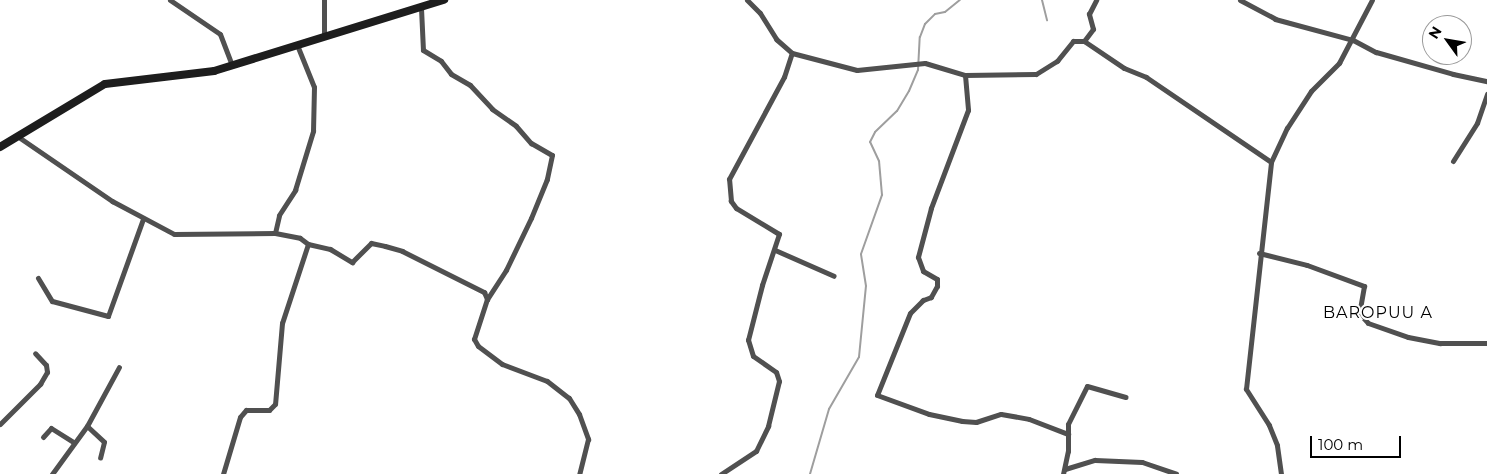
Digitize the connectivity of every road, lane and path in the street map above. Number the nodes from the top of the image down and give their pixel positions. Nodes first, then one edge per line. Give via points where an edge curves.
1 (170, 0) edge
2 (324, 0) edge
3 (444, 0) edge
4 (747, 0) edge
5 (1096, 0) edge
6 (1240, 0) edge
7 (1372, 0) edge
8 (421, 8) junction
9 (324, 36) junction
10 (1353, 40) junction
11 (1084, 41) junction
12 (298, 46) junction
13 (792, 53) junction
14 (232, 65) junction
15 (965, 75) junction
16 (1487, 80) edge
17 (1487, 94) edge
18 (20, 138) junction
19 (0, 147) edge
20 (1453, 161) dead end
21 (1271, 162) junction
22 (143, 219) junction
23 (275, 233) junction
24 (308, 244) junction
25 (775, 250) junction
26 (1259, 253) junction
27 (834, 276) dead end
28 (38, 278) dead end
29 (487, 299) junction
30 (1487, 343) edge
31 (35, 353) dead end
32 (119, 368) dead end
33 (1125, 397) dead end
34 (0, 424) edge
35 (86, 426) junction
36 (1068, 434) junction
37 (43, 436) dead end
38 (73, 442) junction
39 (100, 458) dead end
40 (1064, 471) edge
41 (52, 474) edge
42 (223, 474) edge
43 (579, 474) edge
44 (721, 474) edge
45 (1176, 474) edge
46 (1281, 474) edge

1 - 14 street via 220,34
2 - 9 street
3 - 8 street
4 - 13 street via 760,13 776,39
5 - 11 street via 1089,14 1093,29
6 - 10 street via 1275,19
7 - 10 street
8 - 9 street
8 - 29 street via 423,50 441,62 451,74 470,85 492,109 516,126 531,142 552,155 547,179 531,218 506,270
9 - 12 street
10 - 16 street via 1376,52
10 - 21 street via 1339,63 1310,91
11 - 15 street via 1073,41 1057,61 1036,74
11 - 21 street via 1124,68 1146,77
12 - 14 street
12 - 23 street via 314,87 313,131 295,190 279,215
13 - 15 street via 857,70 924,63
13 - 25 street via 788,69 729,179 731,201 736,208 780,234
14 - 18 street via 214,71 105,84 42,120
15 - 36 street via 968,110 931,208 918,256 918,264 937,279 937,286 931,297 910,313 877,395 922,412 962,421 976,422 1001,414 1029,419
17 - 20 street via 1477,123
18 - 19 street
18 - 22 street
21 - 26 street
22 - 23 street via 180,236 226,232
22 - 28 street via 108,316 52,301
23 - 24 street via 300,238
24 - 29 street via 330,248 352,262 371,243 402,250 484,292
24 - 42 street via 282,323 275,404 269,410 246,410 240,417
25 - 27 street
25 - 44 street via 748,340 756,360 776,372 777,389 768,426 756,451
26 - 30 street via 1308,265 1364,286 1359,313 1368,323 1440,343
26 - 46 street via 1246,389 1269,424 1277,445
29 - 43 street via 474,339 478,346 514,370 547,381 569,398 588,439
31 - 34 street via 46,365 47,372 40,384
32 - 35 street
33 - 36 street via 1088,384 1069,420
35 - 38 street
35 - 39 street via 104,442
36 - 40 street
37 - 38 street via 51,428
38 - 41 street
40 - 45 street via 1096,460 1142,462

